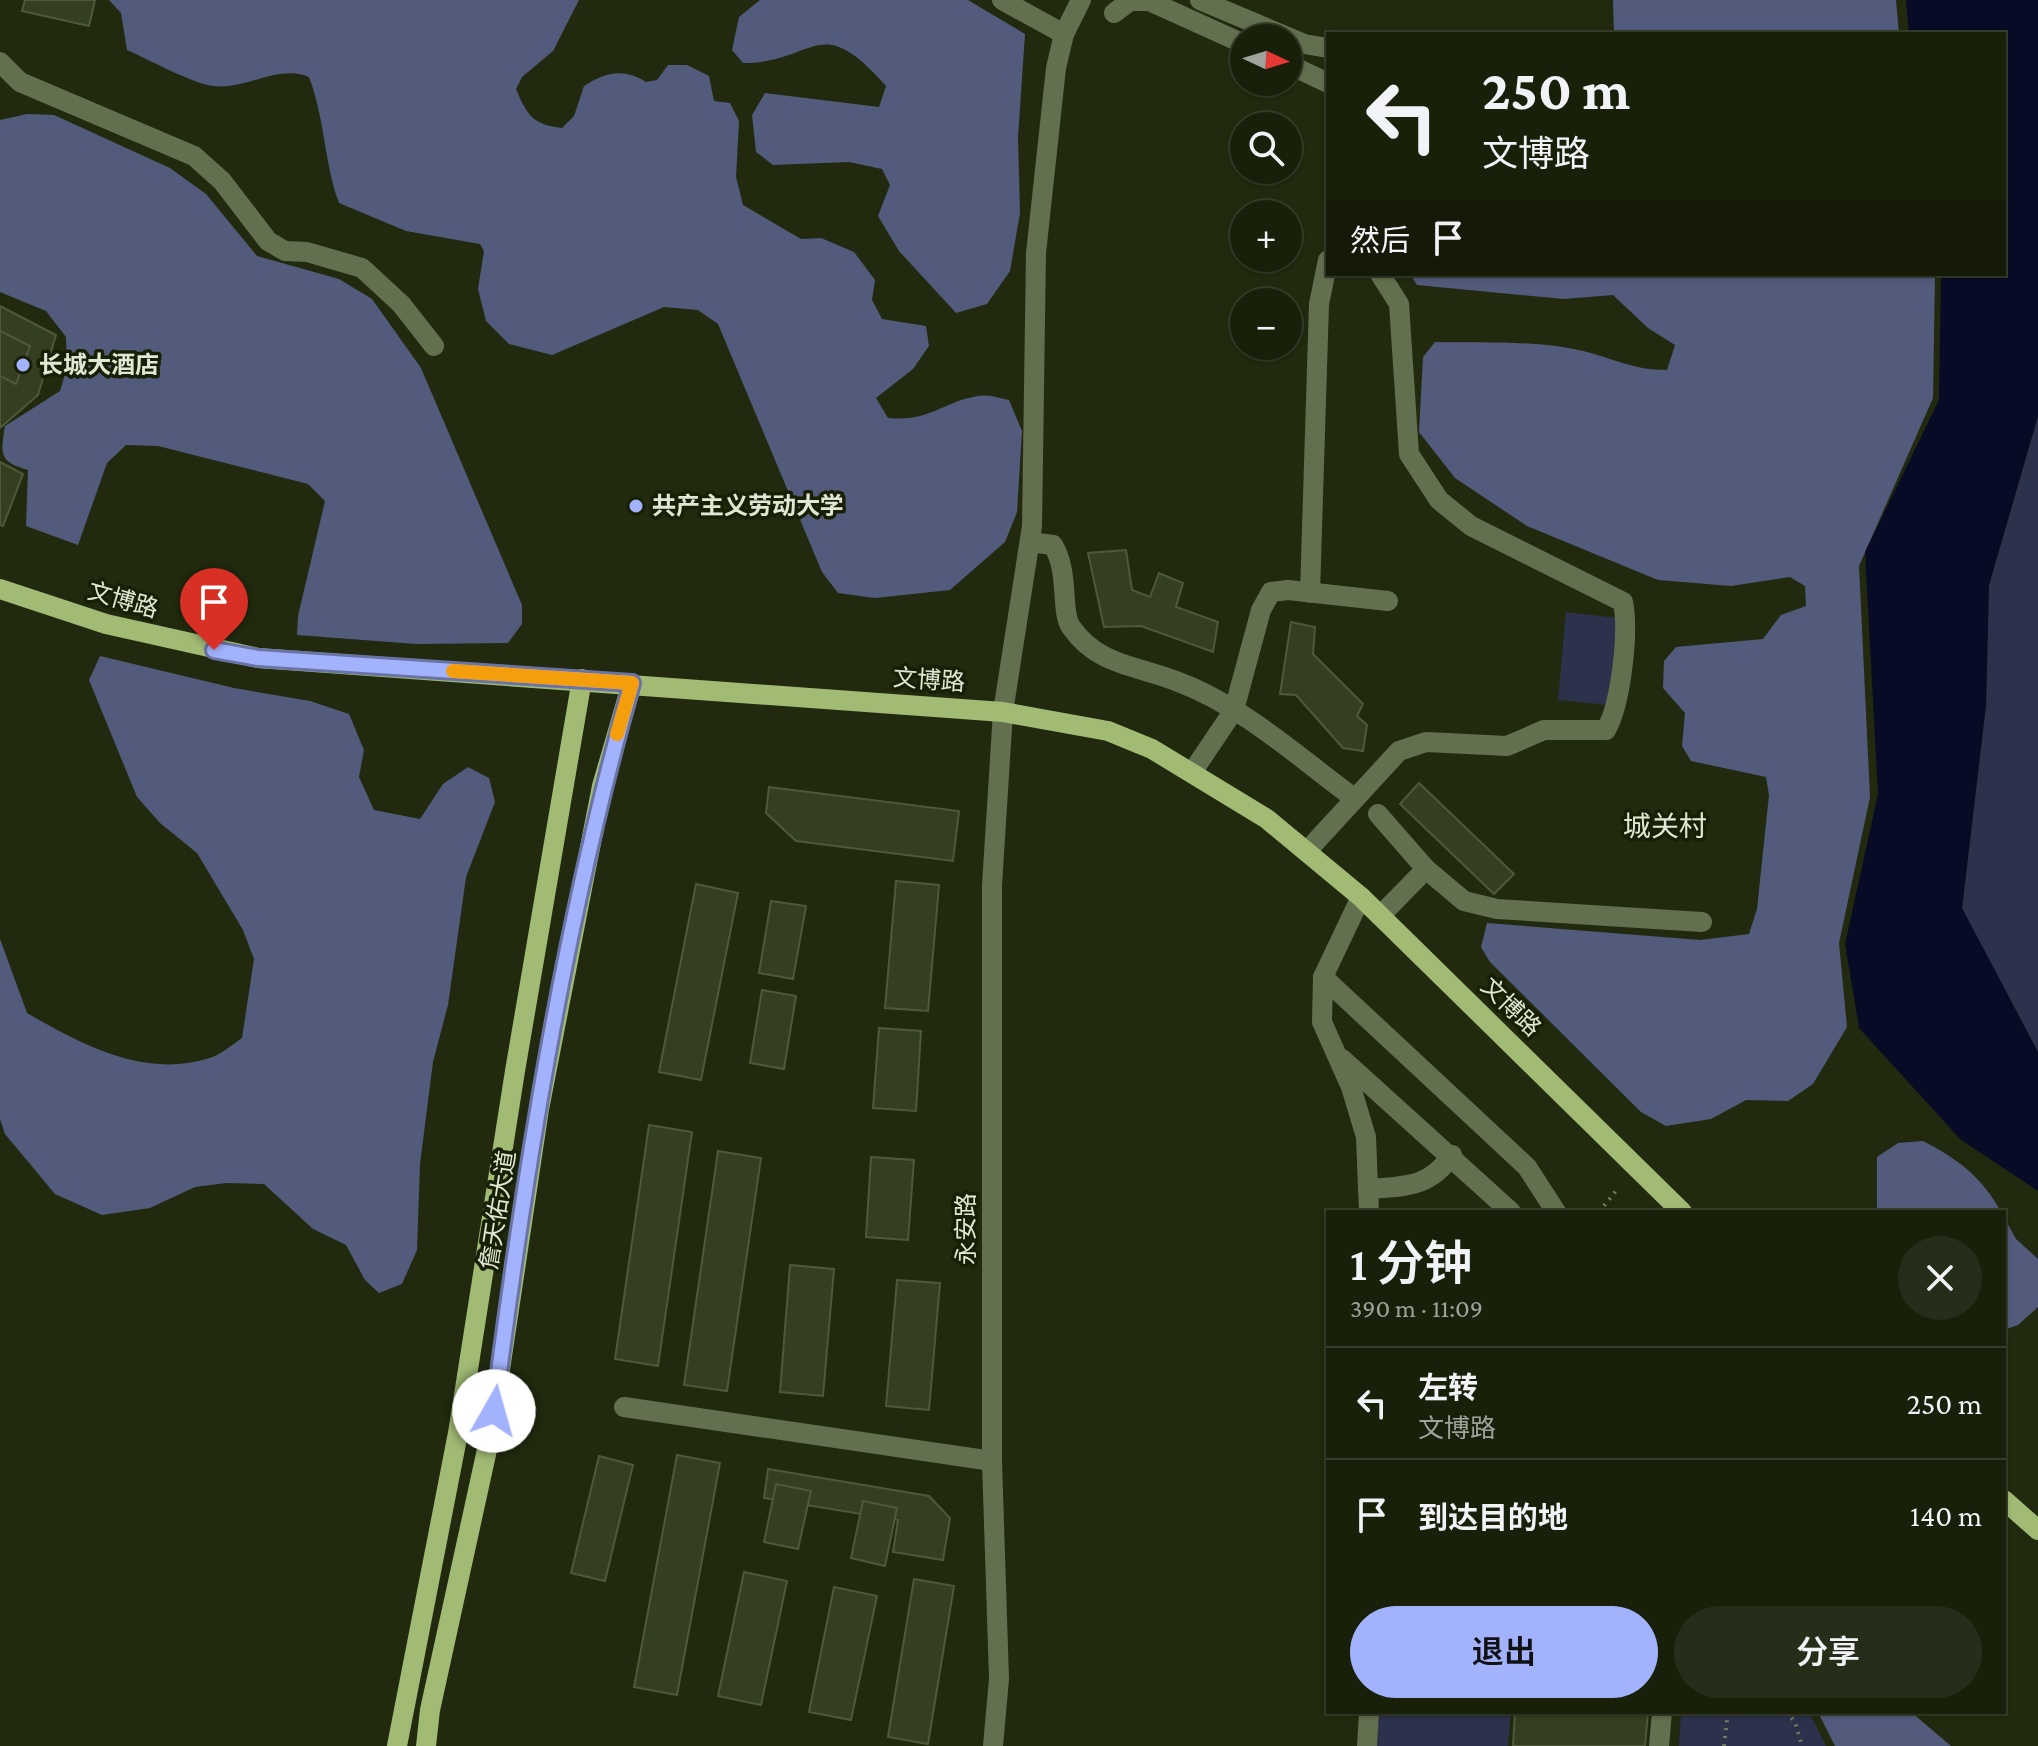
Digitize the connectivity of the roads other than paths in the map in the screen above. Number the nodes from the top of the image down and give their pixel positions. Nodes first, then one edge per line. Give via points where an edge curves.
1 (1002, 0) edge
2 (1081, 0) edge
3 (1200, 0) edge
4 (1114, 13) dead end
5 (1064, 34) junction
6 (1230, 38) edge
7 (1326, 48) edge
8 (0, 62) edge
9 (1302, 71) edge
10 (1326, 82) edge
11 (1326, 270) edge
12 (1381, 276) edge
13 (434, 346) dead end
14 (1030, 542) junction
15 (0, 589) edge
16 (1310, 593) junction
17 (1388, 601) dead end
18 (582, 679) junction
19 (632, 683) junction
20 (1234, 710) junction
21 (1003, 712) junction
22 (1193, 771) junction
23 (1354, 798) junction
24 (1378, 814) dead end
25 (1307, 851) junction
26 (1426, 869) junction
27 (1361, 897) junction
28 (1380, 916) junction
29 (1702, 922) dead end
30 (1323, 977) junction
31 (1333, 1052) junction
32 (1452, 1155) junction
33 (1368, 1189) junction
34 (1545, 1209) edge
35 (1369, 1210) edge
36 (1509, 1210) edge
37 (1680, 1210) edge
38 (624, 1407) dead end
39 (992, 1461) junction
40 (2006, 1502) edge
41 (2038, 1530) edge
42 (1369, 1714) edge
43 (1662, 1714) edge
44 (397, 1746) edge
45 (426, 1746) edge
46 (993, 1746) edge
47 (1367, 1746) edge
48 (1659, 1746) edge

1 - 5 street
2 - 5 street, 永安路
3 - 7 street via 1304,44
4 - 6 street via 1130,1 1149,1
5 - 14 street, 永安路 via 1036,253
8 - 13 street via 20,82 194,156 222,181 268,241 285,251 362,268 401,304
9 - 10 street
11 - 16 street via 1319,304
12 - 23 street via 1399,304 1409,454 1439,500 1471,526 1623,602 1626,614 1613,718 1606,730 1544,730 1507,746 1426,742 1399,751
14 - 20 street via 1053,545 1063,562 1068,623 1093,653 1179,682
14 - 21 street, 永安路
15 - 18 main road, 文博路 via 106,624 258,658
16 - 17 street
16 - 20 street via 1271,592 1261,610
18 - 19 main road, 文博路
18 - 44 main road, 詹天佑大道 via 458,1433
19 - 21 main road, 文博路
19 - 45 main road, 詹天佑大道 via 602,786 542,1094 490,1436
20 - 22 street
20 - 23 street
21 - 22 main road, 文博路 via 1108,731
21 - 39 street, 永安路 via 992,885
22 - 25 main road, 文博路
23 - 25 street
24 - 26 street
25 - 27 main road, 文博路
26 - 28 street
26 - 29 street via 1464,901 1480,906
27 - 28 main road, 文博路
27 - 30 street
28 - 37 main road, 文博路
30 - 31 street via 1322,1022
30 - 34 street via 1527,1167
31 - 32 street
31 - 33 street via 1351,1087 1366,1137
32 - 33 street via 1427,1180
32 - 36 street
33 - 35 street
38 - 39 street
39 - 46 street, 永安路 via 999,1679
40 - 41 main road
42 - 47 street
43 - 48 street

